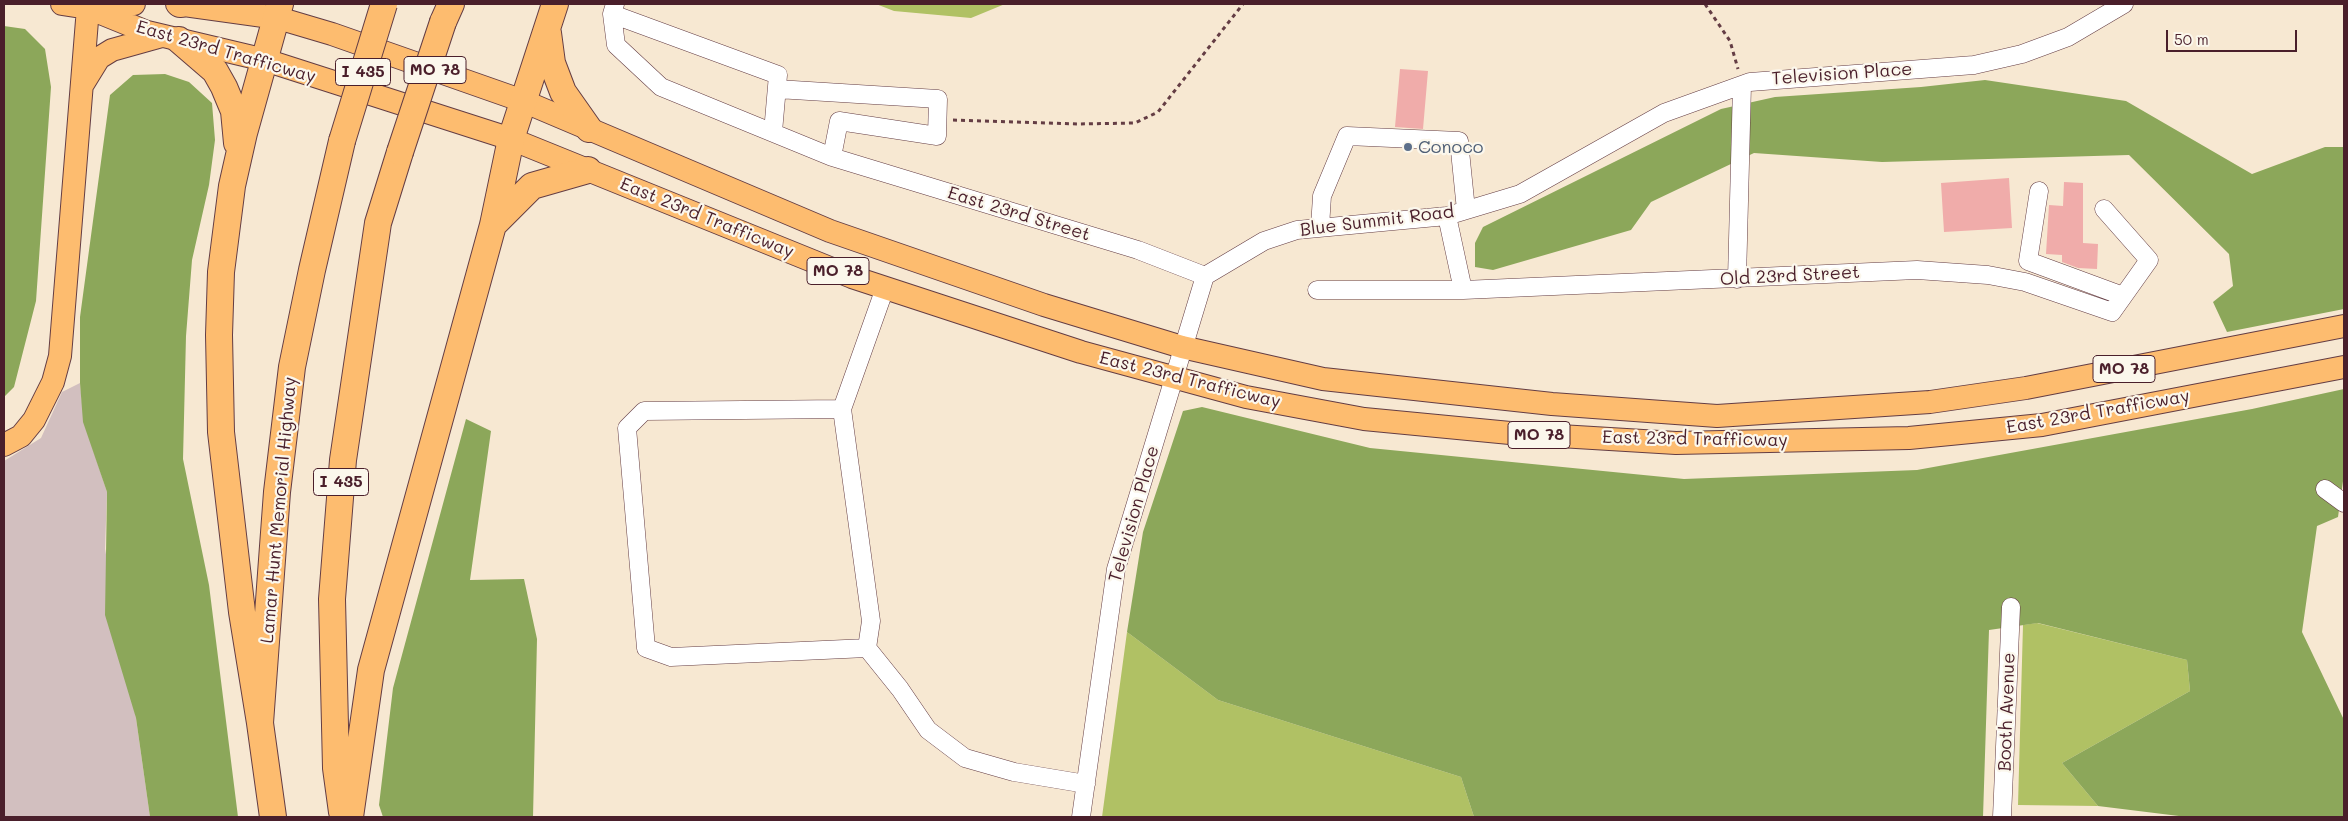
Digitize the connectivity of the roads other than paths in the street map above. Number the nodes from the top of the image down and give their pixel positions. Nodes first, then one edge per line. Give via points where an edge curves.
1 (62, 4) edge
2 (134, 4) edge
3 (179, 4) edge
4 (384, 4) edge
5 (2124, 4) edge
6 (88, 8) junction
7 (614, 9) edge
8 (279, 11) edge
9 (447, 13) edge
10 (551, 16) edge
11 (171, 38) junction
12 (265, 60) junction
13 (1742, 85) junction
14 (81, 87) junction
15 (777, 89) junction
16 (523, 101) junction
17 (589, 129) junction
18 (773, 132) junction
19 (511, 140) junction
20 (238, 158) junction
21 (832, 158) junction
22 (588, 170) junction
23 (2039, 191) dead end
24 (2104, 209) dead end
25 (1466, 210) junction
26 (1447, 216) junction
27 (493, 225) junction
28 (1320, 227) junction
29 (1204, 276) junction
30 (1736, 279) junction
31 (884, 288) junction
32 (1316, 290) dead end
33 (1463, 290) junction
34 (2123, 296) junction
35 (2344, 326) edge
36 (1182, 347) junction
37 (2344, 367) edge
38 (1174, 378) junction
39 (842, 410) junction
40 (4, 445) edge
41 (2325, 489) dead end
42 (2344, 503) edge
43 (2011, 607) dead end
44 (867, 648) junction
45 (260, 723) junction
46 (1086, 784) junction
47 (273, 817) edge
48 (343, 817) edge
49 (350, 817) edge
50 (1081, 817) edge
51 (2002, 817) edge

1 - 6 main road, East 23rd Trafficway / MO 78
2 - 6 main road, East 23rd Trafficway / MO 78
3 - 8 main road, East 23rd Trafficway / MO 78
4 - 45 highway, Lamar Hunt Memorial Highway / I 435, bridge via 342,141 292,367 276,492
5 - 13 street, Television Place via 2068,37 2022,54 1974,65 1812,76
6 - 11 main road, East 23rd Trafficway / MO 78 via 147,32
6 - 14 main road
7 - 15 street via 778,75
7 - 18 street, East 23rd Street via 616,45 661,88
8 - 12 highway
8 - 16 main road, East 23rd Trafficway / MO 78
9 - 48 highway, I 435, bridge via 378,223 343,460 332,599 336,768
10 - 16 highway
10 - 17 highway via 552,62 563,92
11 - 12 main road, East 23rd Trafficway / MO 78
11 - 14 main road via 112,50 99,58
11 - 20 highway via 215,71 224,87 234,111
12 - 19 main road, East 23rd Trafficway / MO 78
12 - 20 highway
13 - 25 street, Blue Summit Road via 1664,113 1520,194
13 - 30 street
14 - 40 main road via 60,356 53,382 34,420 21,436
15 - 18 street
15 - 21 street via 938,99 937,136 839,121
16 - 17 main road, East 23rd Trafficway / MO 78
16 - 19 highway
17 - 36 main road, East 23rd Trafficway / MO 78 via 830,231 1044,305
18 - 21 street, East 23rd Street
19 - 22 main road, East 23rd Trafficway / MO 78
19 - 27 highway
20 - 45 highway via 221,272 221,432 242,612
21 - 29 street, East 23rd Street via 1138,250
22 - 27 highway via 532,186
22 - 31 main road, East 23rd Trafficway / MO 78
23 - 34 street via 2028,261
24 - 34 street via 2149,260
25 - 26 street, Blue Summit Road
25 - 28 street via 1459,141 1347,136 1322,196
26 - 28 street, Blue Summit Road
26 - 33 street
27 - 49 highway via 371,670
28 - 29 street, Blue Summit Road via 1297,230 1264,241
29 - 36 street, Television Place
30 - 33 street, Old 23rd Street
30 - 34 street, Old 23rd Street via 1876,271 1952,271 2026,282 2112,312
31 - 38 main road, East 23rd Trafficway / MO 78 via 1081,352
31 - 39 street
32 - 33 street
35 - 36 main road, East 23rd Trafficway / MO 78 via 2026,388 1930,402 1717,416 1552,404 1323,379
36 - 38 street, Television Place
37 - 38 main road, East 23rd Trafficway / MO 78 via 2042,424 1909,438 1676,443 1510,433 1364,419 1246,397
38 - 46 street, Television Place via 1116,569
39 - 44 street via 871,621
39 - 44 street via 644,411 627,428 646,648 671,657
41 - 42 street
43 - 51 street, Booth Avenue
44 - 46 street via 928,730 965,758 1014,772
45 - 47 highway, Lamar Hunt Memorial Highway / I 435
46 - 50 street, Television Place

